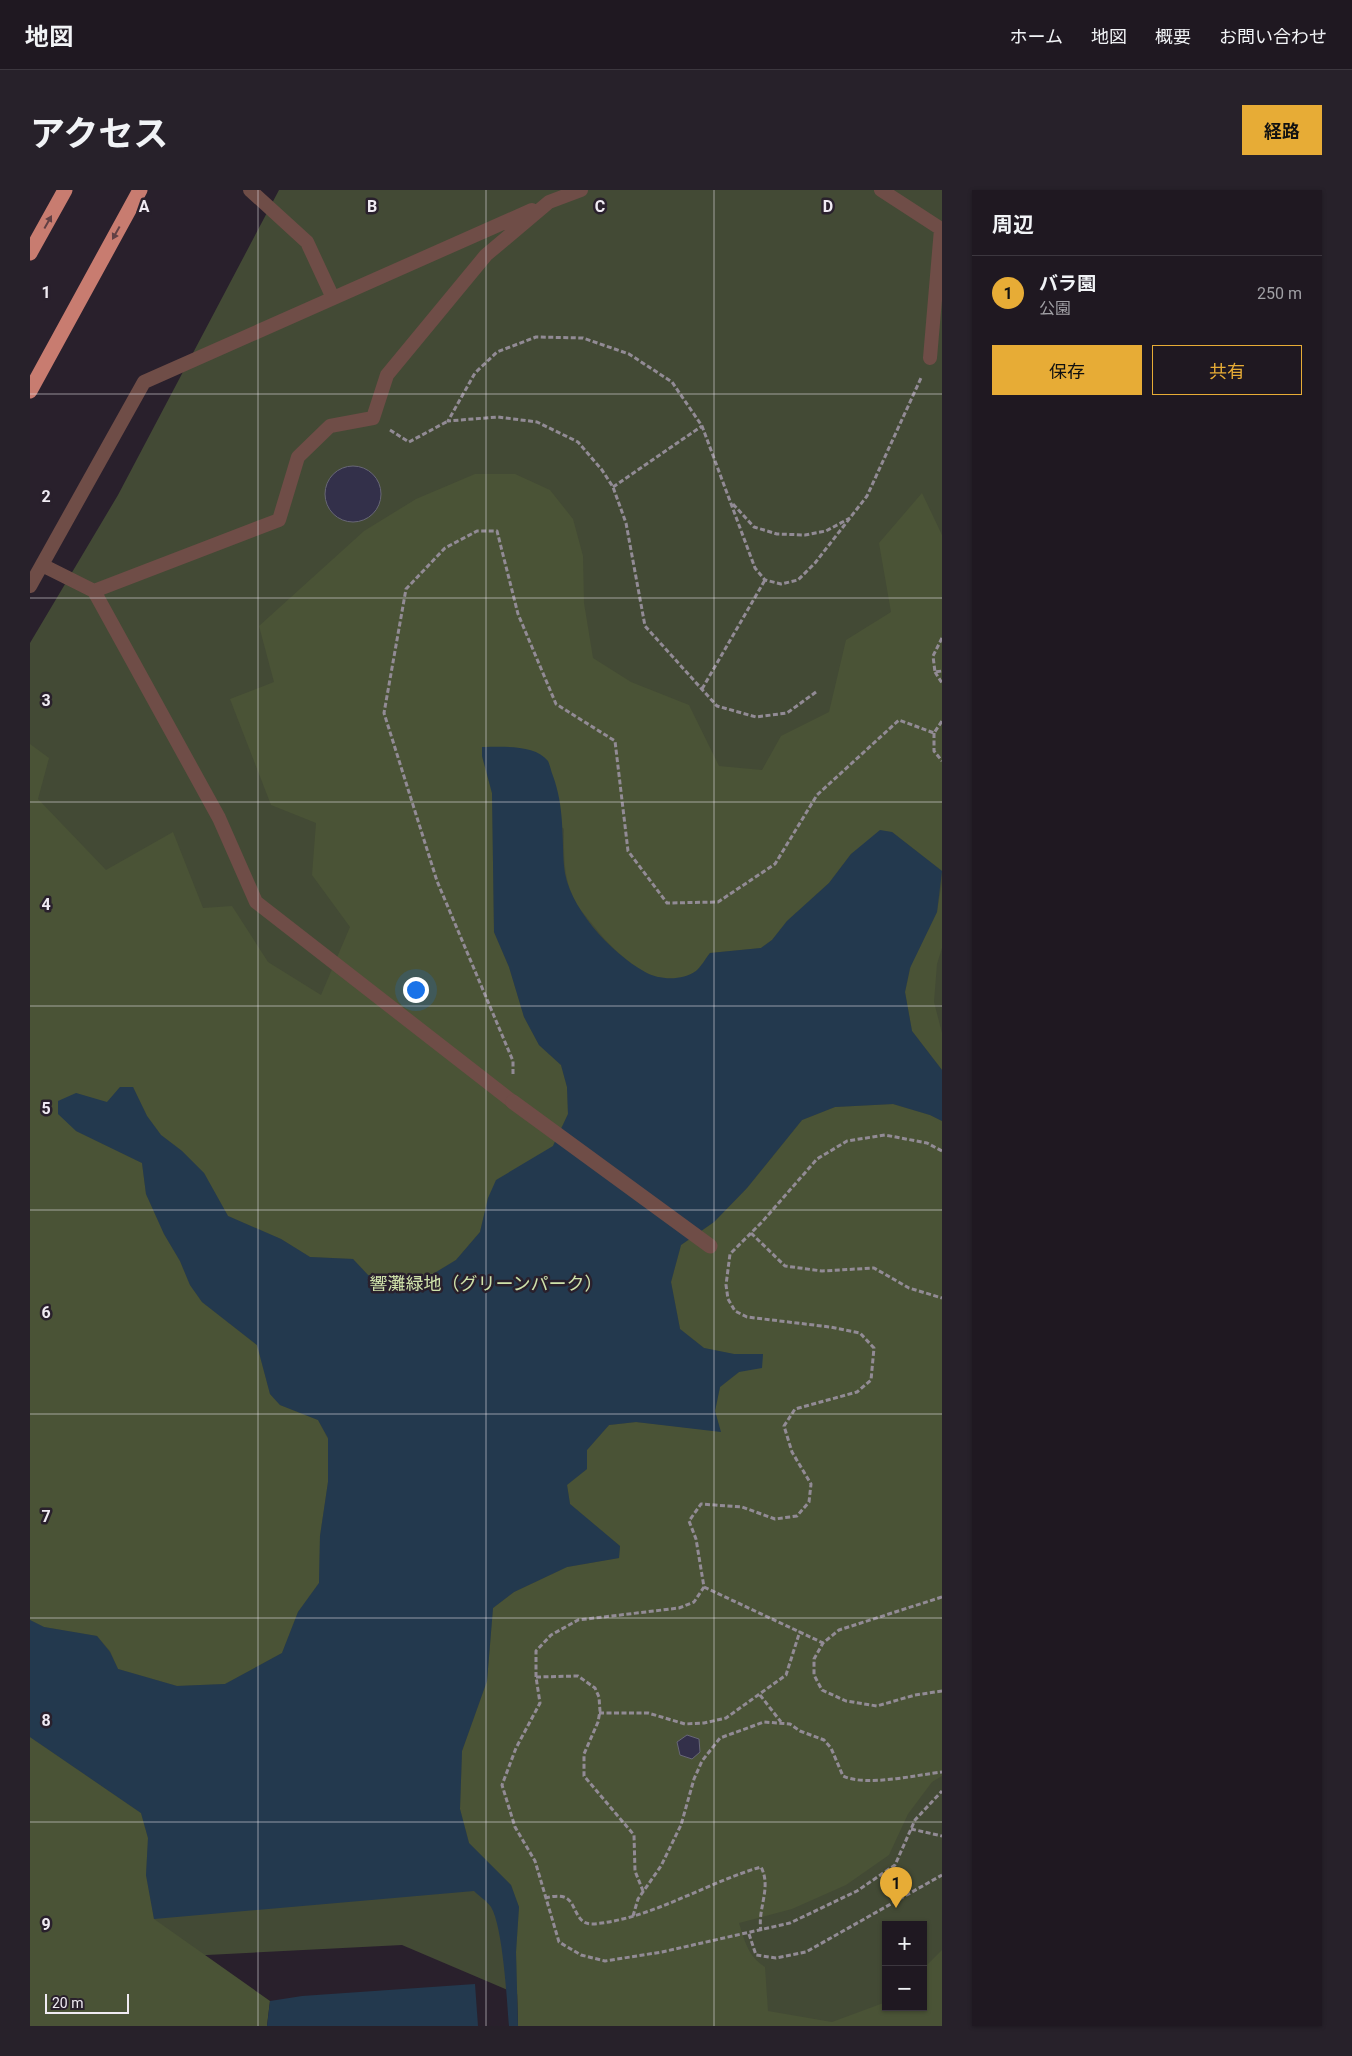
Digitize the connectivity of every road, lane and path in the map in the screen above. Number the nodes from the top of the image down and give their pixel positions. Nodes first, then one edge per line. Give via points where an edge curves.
1 (65, 190) edge
2 (140, 190) edge
3 (250, 190) edge
4 (581, 190) edge
5 (881, 190) edge
6 (549, 202) junction
7 (30, 253) edge
8 (333, 298) junction
9 (930, 358) joint
10 (30, 391) edge
11 (372, 418) junction
12 (448, 421) junction
13 (702, 426) junction
14 (613, 487) junction
15 (730, 502) junction
16 (851, 517) junction
17 (42, 565) junction
18 (765, 580) junction
19 (30, 586) edge
20 (94, 591) junction
21 (942, 638) edge
22 (942, 671) edge
23 (935, 672) junction
24 (942, 683) edge
25 (702, 689) junction
26 (816, 692) dead end
27 (942, 721) edge
28 (934, 733) junction
29 (942, 761) edge
30 (513, 1102) junction
31 (942, 1151) edge
32 (750, 1233) junction
33 (710, 1246) dead end
34 (942, 1298) edge
35 (704, 1586) junction
36 (942, 1597) edge
37 (800, 1631) junction
38 (823, 1643) junction
39 (536, 1678) junction
40 (942, 1692) edge
41 (760, 1695) junction
42 (599, 1713) junction
43 (781, 1722) junction
44 (942, 1772) edge
45 (942, 1791) edge
46 (911, 1829) junction
47 (942, 1836) edge
48 (942, 1875) edge
49 (643, 1891) junction
50 (545, 1898) junction
51 (633, 1916) junction
52 (761, 1931) junction
53 (749, 1934) junction

7 -> 1 highway
2 -> 10 highway
3 - 8 lane via 307,242
4 - 6 lane
5 - 9 lane via 941,229
6 - 8 lane
6 - 11 lane via 486,255 436,314 387,375
8 - 17 lane via 144,382
9 - 16 path via 867,496
11 - 12 path via 408,442
11 - 20 lane via 330,426 298,456 279,520
12 - 13 path via 480,368 497,352 536,337 583,338 630,354 672,382
12 - 14 path via 498,417 537,422 578,442
13 - 14 path
13 - 15 path
14 - 25 path via 626,523 644,626
15 - 16 path via 754,527 777,534 826,531
15 - 18 path via 755,568
16 - 18 path via 798,580 781,584
17 - 19 lane
17 - 20 lane
18 - 25 path
20 - 30 lane via 219,818 256,902
21 - 23 path via 933,656
22 - 23 path
23 - 24 path
25 - 26 path via 717,706 756,717 786,713
27 - 28 path
28 - 29 path via 934,751
28 - 30 path via 899,720 817,795 775,864 718,902 667,902 628,851 615,742 556,704 518,614 497,531 477,531 445,548 406,589 384,713 437,881 513,1061
30 - 33 street
31 - 32 path via 927,1143 885,1136 847,1141 818,1159
32 - 34 path via 785,1266 822,1270 874,1268 909,1288
32 - 35 path via 730,1254 726,1285 728,1299 736,1311 748,1317 860,1333 874,1348 871,1380 857,1392 795,1409 784,1426 792,1452 811,1484 809,1502 797,1516 774,1519 742,1507 701,1504 689,1521 696,1539
35 - 37 path
35 - 39 path via 694,1602 679,1608 578,1620 551,1635 536,1651
36 - 38 path via 856,1623 839,1630
37 - 38 path
37 - 41 path via 786,1675
38 - 40 path via 814,1659 814,1675 822,1690 846,1701 877,1706 915,1695
39 - 42 path via 584,1678 599,1696
39 - 50 path via 540,1703 516,1748 502,1785 514,1827 535,1861
41 - 42 path via 726,1718 704,1723 685,1724 648,1713
41 - 43 path
42 - 49 path via 584,1754 584,1776 634,1835 635,1872
43 - 44 path via 824,1740 843,1776 850,1779 883,1779
43 - 49 path via 764,1722 720,1738 712,1746 694,1779 681,1825 661,1866
45 - 46 path via 915,1820
46 - 47 path
46 - 52 path via 895,1865 857,1891 790,1924
48 - 53 path via 806,1952 776,1958 756,1954
49 - 51 path
50 - 51 path via 568,1898 581,1921 589,1924
50 - 53 path via 559,1942 582,1956 605,1961
51 - 52 path via 761,1867 766,1877 759,1919
52 - 53 path

